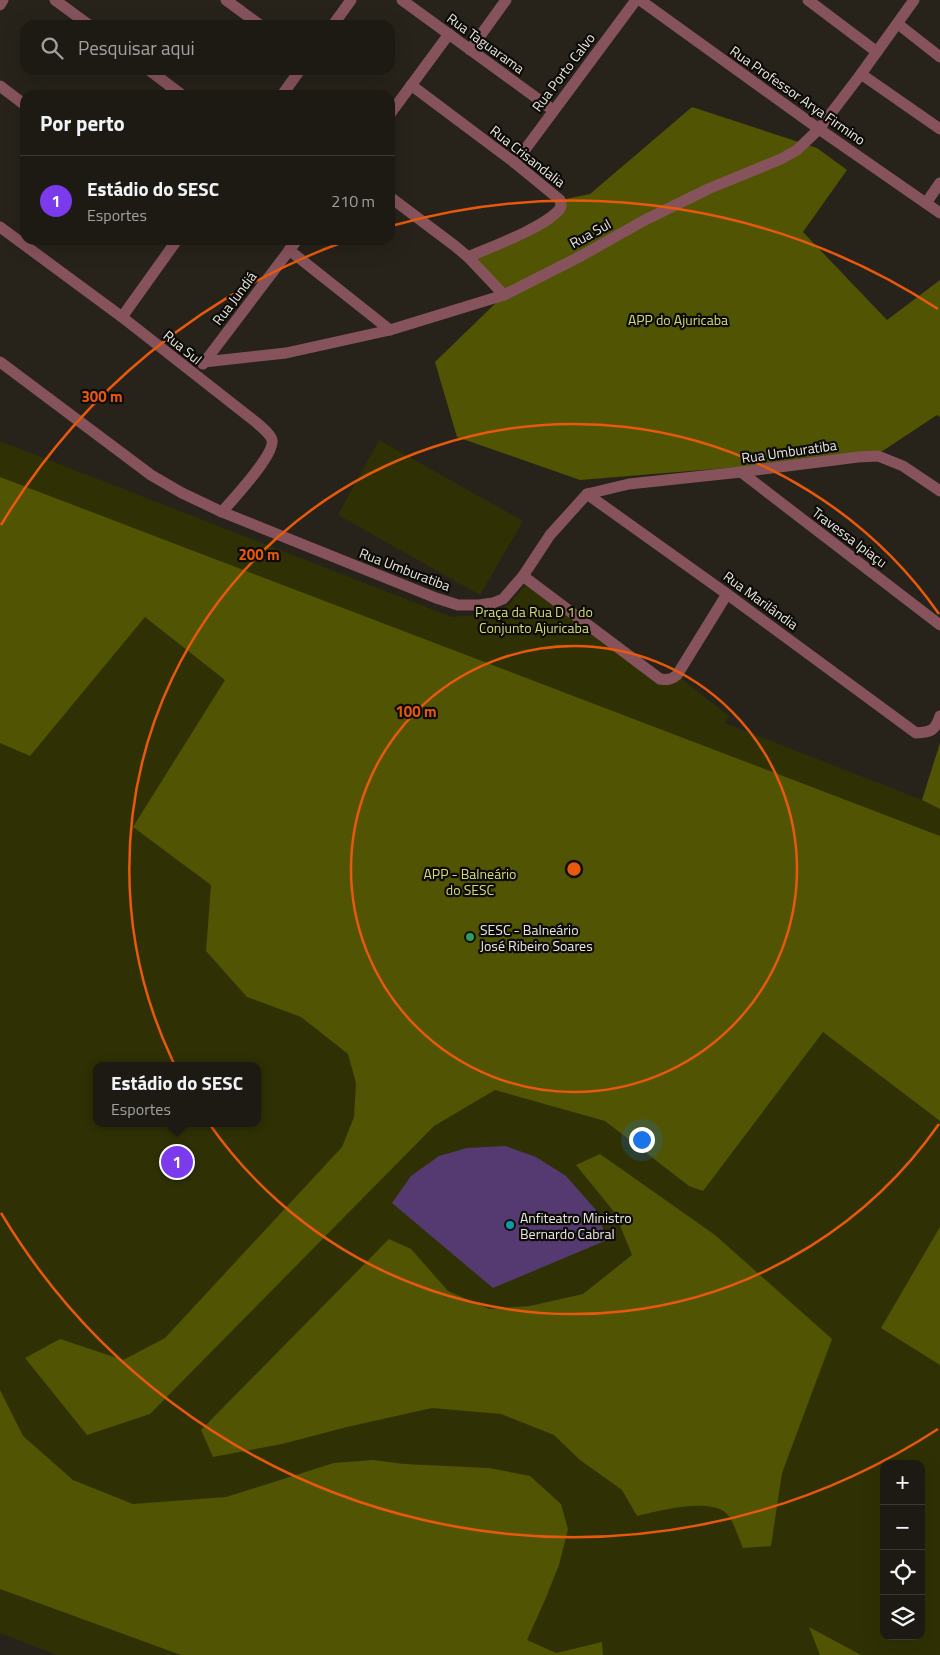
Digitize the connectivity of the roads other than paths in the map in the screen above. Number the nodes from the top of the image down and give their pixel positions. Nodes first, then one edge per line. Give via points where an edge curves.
1 (3, 0) edge
2 (55, 0) edge
3 (226, 0) edge
4 (351, 0) edge
5 (402, 0) edge
6 (506, 0) edge
7 (636, 0) edge
8 (640, 0) edge
9 (808, 0) edge
10 (914, 0) edge
11 (0, 4) edge
12 (82, 20) edge
13 (253, 20) edge
14 (337, 20) edge
15 (898, 24) junction
16 (449, 34) junction
17 (470, 50) junction
18 (876, 52) junction
19 (940, 57) edge
20 (861, 74) junction
21 (156, 75) edge
22 (296, 75) edge
23 (411, 85) junction
24 (0, 86) edge
25 (175, 90) edge
26 (286, 90) edge
27 (20, 101) edge
28 (395, 107) edge
29 (553, 110) junction
30 (819, 129) junction
31 (940, 129) edge
32 (515, 163) junction
33 (940, 183) edge
34 (395, 201) edge
35 (926, 203) junction
36 (940, 213) edge
37 (0, 228) edge
38 (20, 243) edge
39 (23, 245) edge
40 (173, 245) edge
41 (293, 245) edge
42 (289, 250) junction
43 (468, 257) junction
44 (504, 295) junction
45 (122, 317) junction
46 (390, 330) junction
47 (0, 362) edge
48 (204, 362) junction
49 (194, 375) junction
50 (741, 472) junction
51 (940, 491) edge
52 (587, 494) junction
53 (222, 512) junction
54 (523, 576) junction
55 (727, 594) junction
56 (940, 625) edge
57 (940, 716) edge

1 - 11 street
2 - 12 street
3 - 13 street
4 - 14 street
5 - 16 street, Rua Taguarama
6 - 17 street
7 - 29 street, Rua Porto Calvo
8 - 30 street, Rua Professor Arya Firmino
9 - 18 street
10 - 15 street, Rua Sul
15 - 18 street, Rua Sul
15 - 19 street
16 - 17 street, Rua Taguarama
16 - 23 street
17 - 29 street, Rua Taguarama
18 - 20 street, Rua Sul
20 - 30 street, Rua Sul
20 - 31 street
21 - 25 street
22 - 26 street
23 - 28 street
23 - 32 street, Rua Crisandalia
24 - 27 street
29 - 32 street, Rua Porto Calvo
30 - 35 street, Rua Professor Arya Firmino
30 - 44 street, Rua Sul via 797,150 781,159 708,189
32 - 43 street, Rua Crisandalia via 560,200 560,210 540,224
33 - 35 street
34 - 43 street
35 - 36 street, Rua Professor Arya Firmino
37 - 38 street, Rua Sul
39 - 45 street, Rua Sul
40 - 45 street
41 - 42 street, Rua Jundiá
42 - 46 street
42 - 48 street, Rua Jundiá
43 - 44 street
44 - 46 street, Rua Sul
45 - 49 street, Rua Sul
46 - 48 street, Rua Sul via 286,353
47 - 53 street, Rua Umburatiba via 151,475
48 - 49 street, Rua Jundiá
49 - 53 street, Rua Sul via 257,423 271,438 270,450 258,470
50 - 51 street, Rua Umburatiba via 878,456 903,466
50 - 52 street, Rua Umburatiba via 629,484
50 - 56 street, Travessa Ipiaçu
52 - 54 street, Rua Umburatiba via 550,536
52 - 55 street, Rua Marilândia
53 - 54 street, Rua Umburatiba via 458,605 479,605 503,599
54 - 55 street via 667,680 677,675
55 - 57 street, Rua Marilândia via 916,733 932,730

